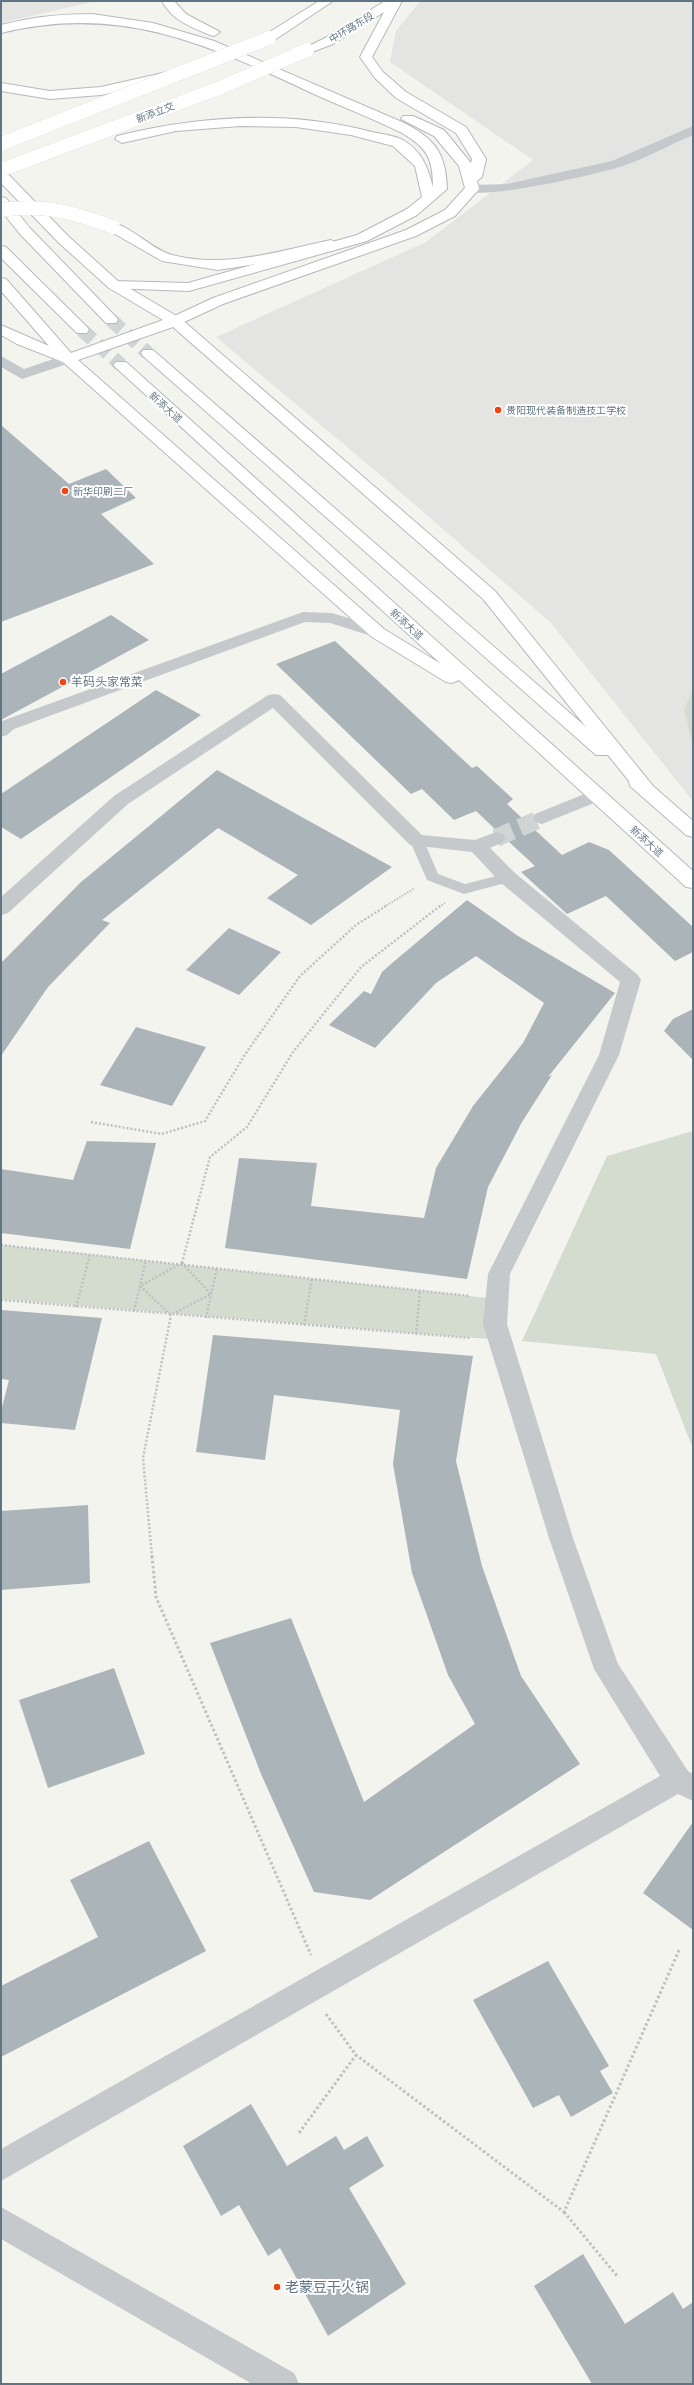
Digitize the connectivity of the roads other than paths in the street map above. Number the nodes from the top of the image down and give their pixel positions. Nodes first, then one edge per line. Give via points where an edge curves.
1 (168, 1) edge
2 (327, 1) edge
3 (393, 1) edge
4 (396, 1) edge
5 (293, 7) dead end
6 (1, 29) edge
7 (269, 38) junction
8 (308, 50) joint
9 (182, 73) junction
10 (1, 87) edge
11 (693, 130) edge
12 (1, 144) edge
13 (1, 170) edge
14 (1, 175) edge
15 (1, 183) edge
16 (472, 189) junction
17 (429, 198) junction
18 (1, 201) edge
19 (1, 210) edge
20 (362, 238) junction
21 (1, 250) edge
22 (1, 282) edge
23 (114, 284) junction
24 (111, 320) tunnel mouth
25 (175, 322) junction
26 (1, 329) edge
27 (82, 330) tunnel mouth
28 (148, 353) tunnel mouth
29 (68, 359) junction
30 (1, 362) edge
31 (121, 365) tunnel mouth
32 (378, 633) junction
33 (494, 702) junction
34 (1, 731) edge
35 (647, 791) junction
36 (597, 795) junction
37 (542, 818) tunnel mouth
38 (693, 831) edge
39 (417, 841) junction
40 (508, 878) junction
41 (693, 882) edge
42 (1, 908) edge
43 (686, 1784) edge
44 (1, 2166) edge
45 (1, 2222) edge
46 (283, 2384) edge

1 - 16 main road via 170,8 197,25 439,133 466,165
2 - 7 main road
3 - 8 main road, 中环路东段 via 329,41
4 - 16 main road via 366,57 379,75 401,96 461,130 479,159
5 - 7 main road
6 - 17 main road via 25,22 66,16 123,21 168,29 213,43 394,125 425,143 439,163 440,189
7 - 9 main road, bridge
8 - 13 main road, 新添立交, bridge via 222,87
9 - 10 main road, bridge via 100,91 50,94
9 - 12 main road, bridge
11 - 16 street via 616,164 508,188
14 - 23 main road via 63,239
15 - 17 main road via 122,139 176,127 240,122 296,123 351,131 398,143 421,165
16 - 25 main road via 450,214 411,233 218,301
17 - 20 main road via 412,212
18 - 24 main road via 24,230
19 - 20 main road, bridge via 24,207 73,212 113,227 167,258 218,266
20 - 23 main road via 189,287
21 - 27 main road
22 - 29 main road
23 - 25 main road
25 - 29 main road
25 - 35 main road via 489,595
26 - 29 main road via 22,341
28 - 35 main road
29 - 30 street via 22,374
29 - 32 main road
31 - 33 main road, 新添大道
32 - 33 main road
32 - 34 street via 332,618 303,617 8,725
33 - 36 main road, 新添大道
35 - 38 main road
36 - 37 street
36 - 41 main road, 新添大道
39 - 40 street via 487,842
39 - 40 lane via 432,877 464,889
39 - 42 street via 274,699 121,800
40 - 43 street via 631,980 609,1055 499,1274 495,1324 561,1538 607,1669
43 - 44 street via 316,1987
45 - 46 street

